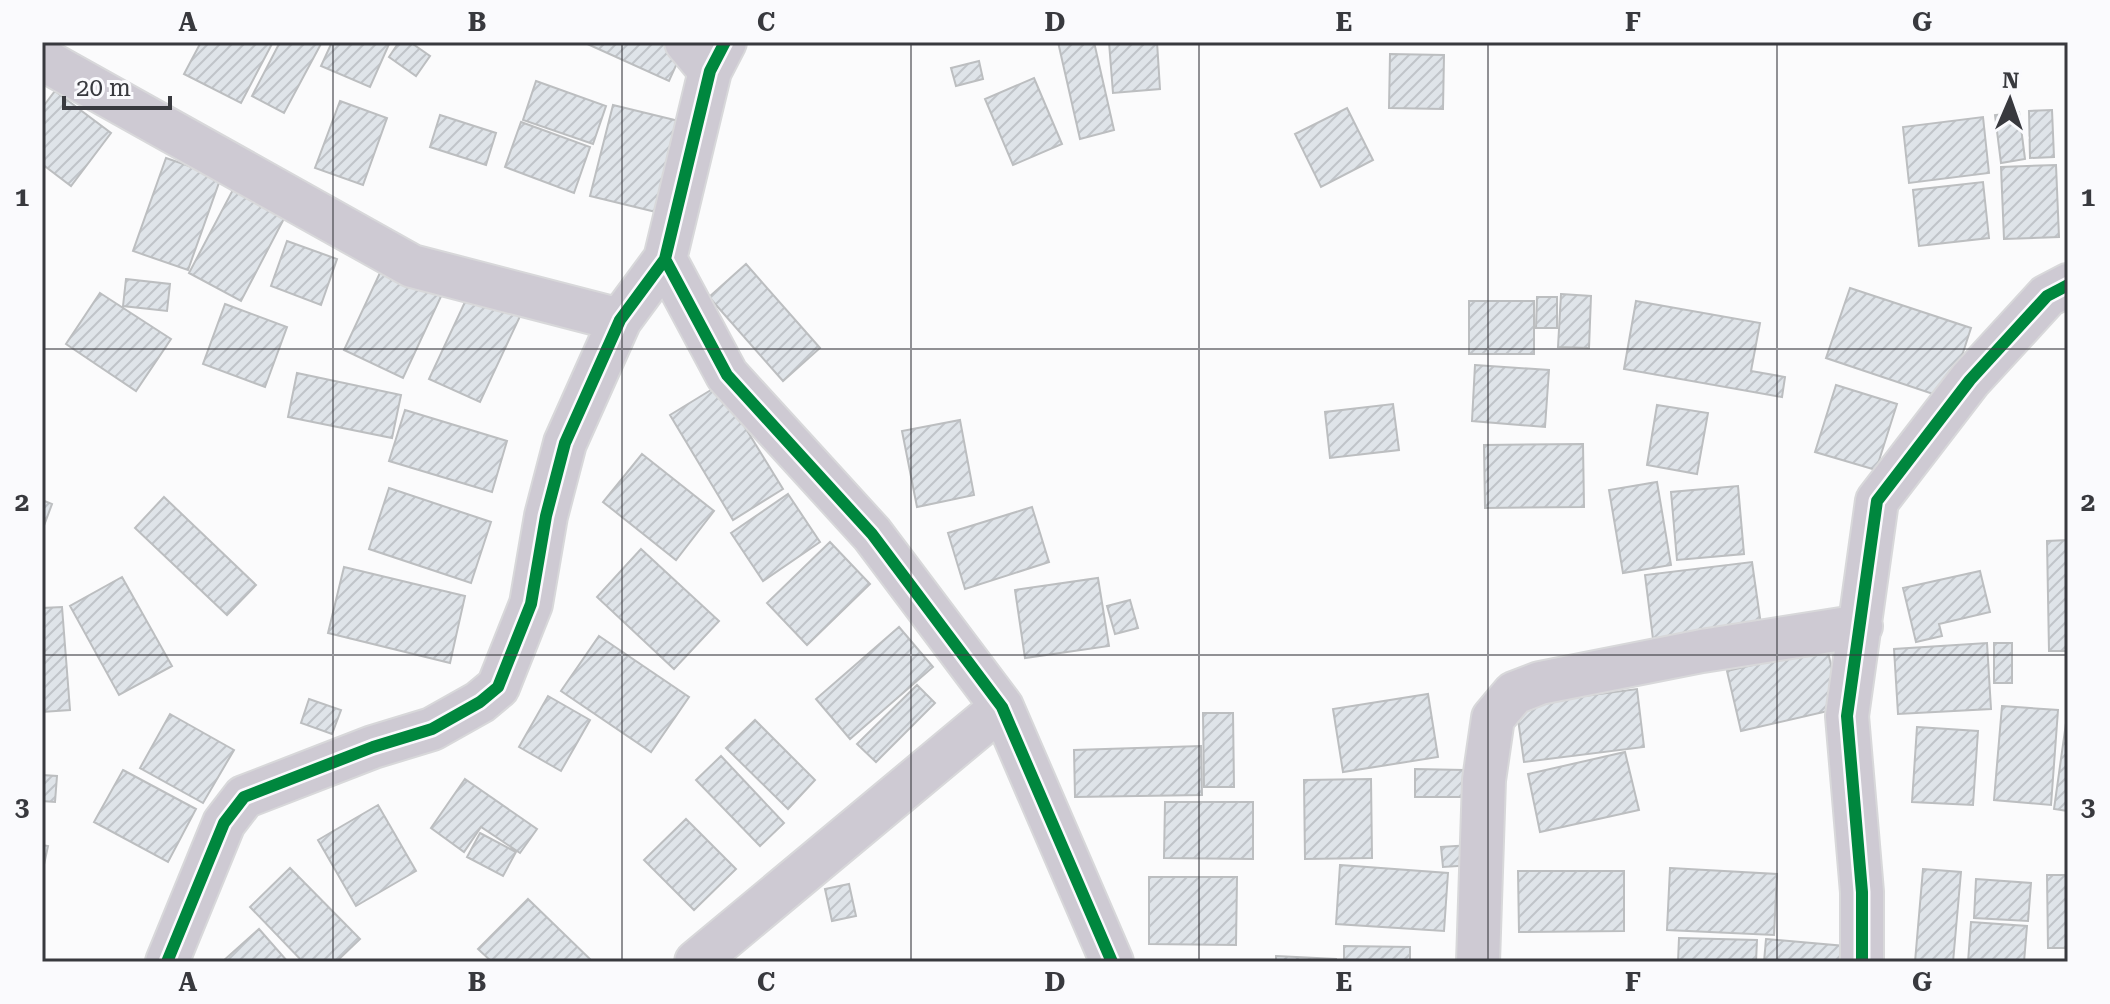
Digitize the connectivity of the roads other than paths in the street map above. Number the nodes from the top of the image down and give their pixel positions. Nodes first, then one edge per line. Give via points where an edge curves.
1 (707, 52) edge
2 (42, 59) edge
3 (665, 259) junction
4 (2068, 285) edge
5 (620, 320) junction
6 (1861, 626) junction
7 (1002, 707) junction
8 (167, 962) edge
9 (696, 962) edge
10 (1112, 962) edge
11 (1478, 962) edge
12 (1862, 962) edge

1 - 3 street
2 - 5 street via 412,266
3 - 5 street
3 - 7 street via 727,375 872,534
4 - 6 street via 2047,296 1970,380 1877,501
5 - 8 street via 565,443 531,604 498,687 432,729 244,797 224,823
6 - 11 street via 1687,654 1540,683 1514,693 1493,718 1484,780
6 - 12 street via 1847,716 1862,892
7 - 9 street
7 - 10 street

